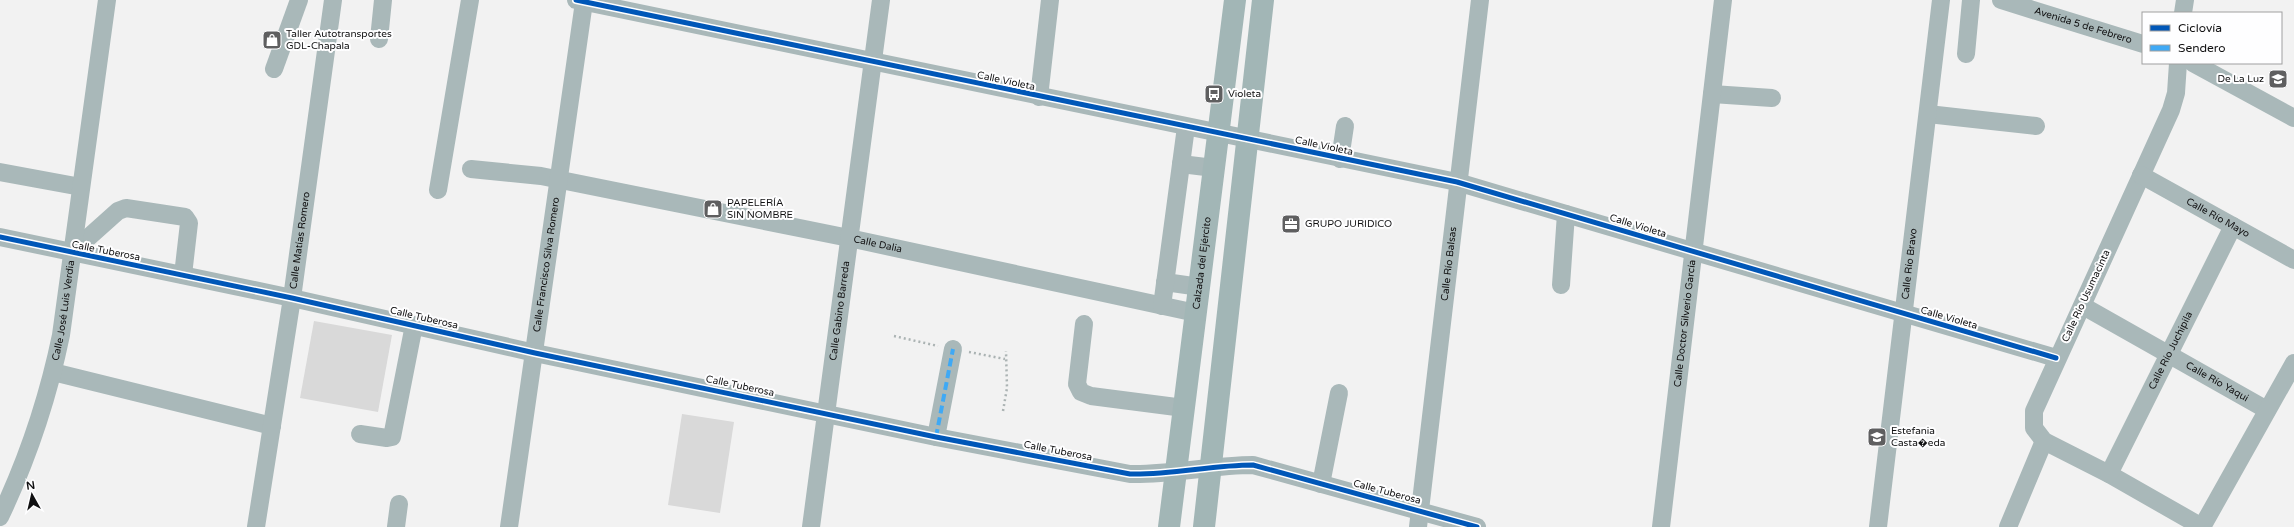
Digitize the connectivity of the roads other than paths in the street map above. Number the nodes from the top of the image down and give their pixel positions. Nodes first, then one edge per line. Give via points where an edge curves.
1 (107, 0) edge
2 (299, 0) edge
3 (332, 0) edge
4 (383, 0) edge
5 (470, 0) edge
6 (881, 0) edge
7 (1050, 0) edge
8 (1236, 0) edge
9 (1264, 0) edge
10 (1480, 0) edge
11 (1723, 0) edge
12 (1941, 0) edge
13 (1971, 0) edge
14 (2001, 0) edge
15 (2185, 0) edge
16 (580, 1) edge
17 (2183, 12) edge
18 (379, 39) dead end
19 (2142, 44) edge
20 (1966, 54) dead end
21 (873, 63) junction
22 (2178, 64) edge
23 (2195, 64) edge
24 (274, 68) dead end
25 (1712, 94) junction
26 (1039, 97) junction
27 (1772, 98) dead end
28 (1928, 114) junction
29 (2294, 118) edge
30 (1345, 126) dead end
31 (2036, 126) dead end
32 (1186, 127) junction
33 (1218, 134) junction
34 (1249, 140) junction
35 (1340, 159) junction
36 (1181, 164) junction
37 (1214, 168) junction
38 (471, 169) dead end
39 (0, 172) edge
40 (2141, 175) junction
41 (558, 180) junction
42 (1457, 182) junction
43 (80, 187) junction
44 (438, 190) dead end
45 (1566, 214) junction
46 (2233, 226) junction
47 (0, 237) edge
48 (849, 238) junction
49 (1693, 252) junction
50 (71, 253) junction
51 (2294, 260) edge
52 (183, 275) junction
53 (1165, 282) junction
54 (1561, 285) dead end
55 (1200, 287) junction
56 (292, 298) junction
57 (1162, 306) junction
58 (2083, 306) junction
59 (1196, 313) junction
60 (1905, 315) junction
61 (1084, 324) dead end
62 (414, 326) junction
63 (953, 349) dead end
64 (535, 353) junction
65 (2169, 355) junction
66 (2056, 358) junction
67 (2294, 363) edge
68 (53, 372) junction
69 (1339, 393) dead end
70 (1184, 408) junction
71 (2267, 410) junction
72 (826, 413) junction
73 (272, 426) junction
74 (360, 434) dead end
75 (936, 437) junction
76 (2044, 441) junction
77 (1210, 468) junction
78 (1175, 472) junction
79 (2109, 474) junction
80 (1321, 484) junction
81 (399, 504) dead end
82 (0, 517) edge
83 (1419, 519) edge
84 (256, 527) edge
85 (396, 527) edge
86 (509, 527) edge
87 (811, 527) edge
88 (1169, 527) edge
89 (1204, 527) edge
90 (1477, 527) edge
91 (1661, 527) edge
92 (1878, 527) edge
93 (2008, 527) edge
94 (2202, 527) edge

1 - 43 street, Calle José Luis Verdia
2 - 24 street
3 - 56 street, Calle Matías Romero
4 - 18 street
5 - 44 street
6 - 21 street, Calle Gabino Barreda
7 - 26 street, Calle Violeta
8 - 33 main road, Calzada del Ejército
9 - 34 main road
10 - 42 street, Calle Río Balsas
11 - 25 street, Calle Doctor Silverio García
12 - 28 street, Calle Río Bravo
13 - 20 street
14 - 19 street, Avenida 5 de Febrero
15 - 17 street
16 - 21 street, Calle Violeta
16 - 41 street, Calle Francisco Silva Romero
21 - 26 street, Calle Violeta
21 - 48 street, Calle Gabino Barreda
22 - 40 street, Calle Río Usumacinta via 2176,93 2171,110
23 - 29 street
25 - 27 street
25 - 49 street, Calle Doctor Silverio García
26 - 32 street, Calle Violeta
28 - 31 street
28 - 60 street, Calle Río Bravo
30 - 35 street
32 - 33 street, Calle Violeta
32 - 36 street
33 - 34 street, Calle Violeta
33 - 37 main road, Calzada del Ejército
34 - 35 street, Calle Violeta
34 - 77 main road
35 - 42 street, Calle Violeta
36 - 37 street
36 - 53 street
37 - 55 main road, Calzada del Ejército
38 - 41 street, Calle Dalia
39 - 43 street
40 - 46 street, Calle Río Mayo
40 - 58 street, Calle Río Usumacinta
41 - 48 street, Calle Dalia
41 - 64 street, Calle Francisco Silva Romero
42 - 45 street, Calle Violeta
42 - 83 street, Calle Río Balsas
43 - 50 street, Calle José Luis Verdia
45 - 49 street, Calle Violeta
45 - 54 street
46 - 51 street, Calle Río Mayo
46 - 65 street, Calle Río Juchipila
47 - 50 street, Calle Tuberosa
48 - 57 street, Calle Dalia
48 - 72 street, Calle Gabino Barreda
49 - 60 street, Calle Violeta
49 - 91 street, Calle Doctor Silverio García
50 - 52 street, Calle Tuberosa
50 - 52 street via 118,211 126,208 185,217 189,223
50 - 68 street, Calle José Luis Verdia via 61,335
52 - 56 street, Calle Tuberosa
53 - 55 street
53 - 57 street
55 - 59 main road, Calzada del Ejército
56 - 62 street, Calle Tuberosa
56 - 73 street, Calle Matías Romero
57 - 59 street, Calle Dalia
58 - 65 street, Calle Río Yaqui
58 - 66 street, Calle Río Usumacinta
59 - 70 main road, Calzada del Ejército
60 - 66 street, Calle Violeta
60 - 92 street, Calle Río Bravo
61 - 70 street via 1077,384 1081,392 1091,396
62 - 64 street, Calle Tuberosa
62 - 74 street via 392,437
63 - 75 street
64 - 72 street, Calle Tuberosa
64 - 86 street, Calle Francisco Silva Romero
65 - 71 street, Calle Río Yaqui
65 - 79 street, Calle Río Juchipila
66 - 76 street, Calle Río Usumacinta via 2034,411 2034,428
67 - 71 street
68 - 73 street
68 - 82 street, Calle José Luis Verdia via 32,441
69 - 80 street
70 - 78 main road, Calzada del Ejército
71 - 94 street
72 - 75 street, Calle Tuberosa
72 - 87 street, Calle Gabino Barreda
73 - 84 street, Calle Matías Romero
75 - 78 street, Calle Tuberosa via 1130,474
76 - 79 street
76 - 93 street
77 - 78 street, Calle Tuberosa
77 - 80 street, Calle Tuberosa via 1253,465
77 - 89 main road
78 - 88 main road, Calzada del Ejército
79 - 94 street
80 - 83 street, Calle Tuberosa
81 - 85 street
83 - 90 street, Calle Tuberosa

